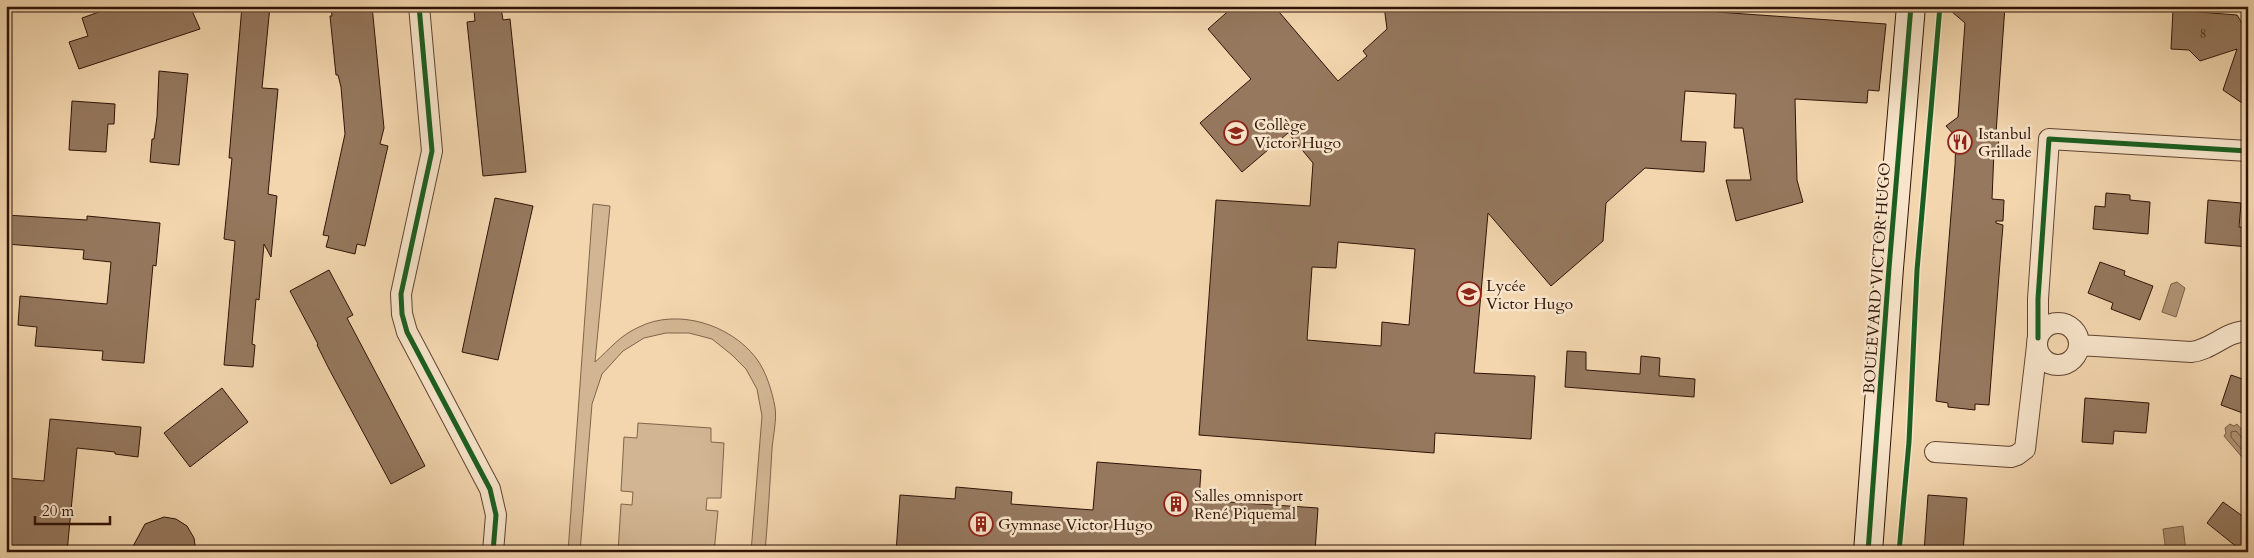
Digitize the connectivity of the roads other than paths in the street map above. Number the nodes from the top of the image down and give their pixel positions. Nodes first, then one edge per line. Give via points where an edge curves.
1 (419, 6) edge
2 (1911, 6) edge
3 (2248, 151) edge
4 (2248, 331) edge
5 (2038, 342) junction
6 (2079, 345) junction
7 (1934, 452) dead end
8 (493, 552) edge
9 (1868, 552) edge

1 - 8 street via 432,151 401,294 402,314 407,332 490,489 496,515
2 - 9 street, BOULEVARD VICTOR HUGO
3 - 5 street via 2049,139
4 - 6 street via 2234,332 2207,348 2191,352
5 - 6 street via 2048,325 2064,323 2077,333
5 - 6 street via 2040,354 2052,364 2069,362
5 - 7 street via 2025,449 2011,457

